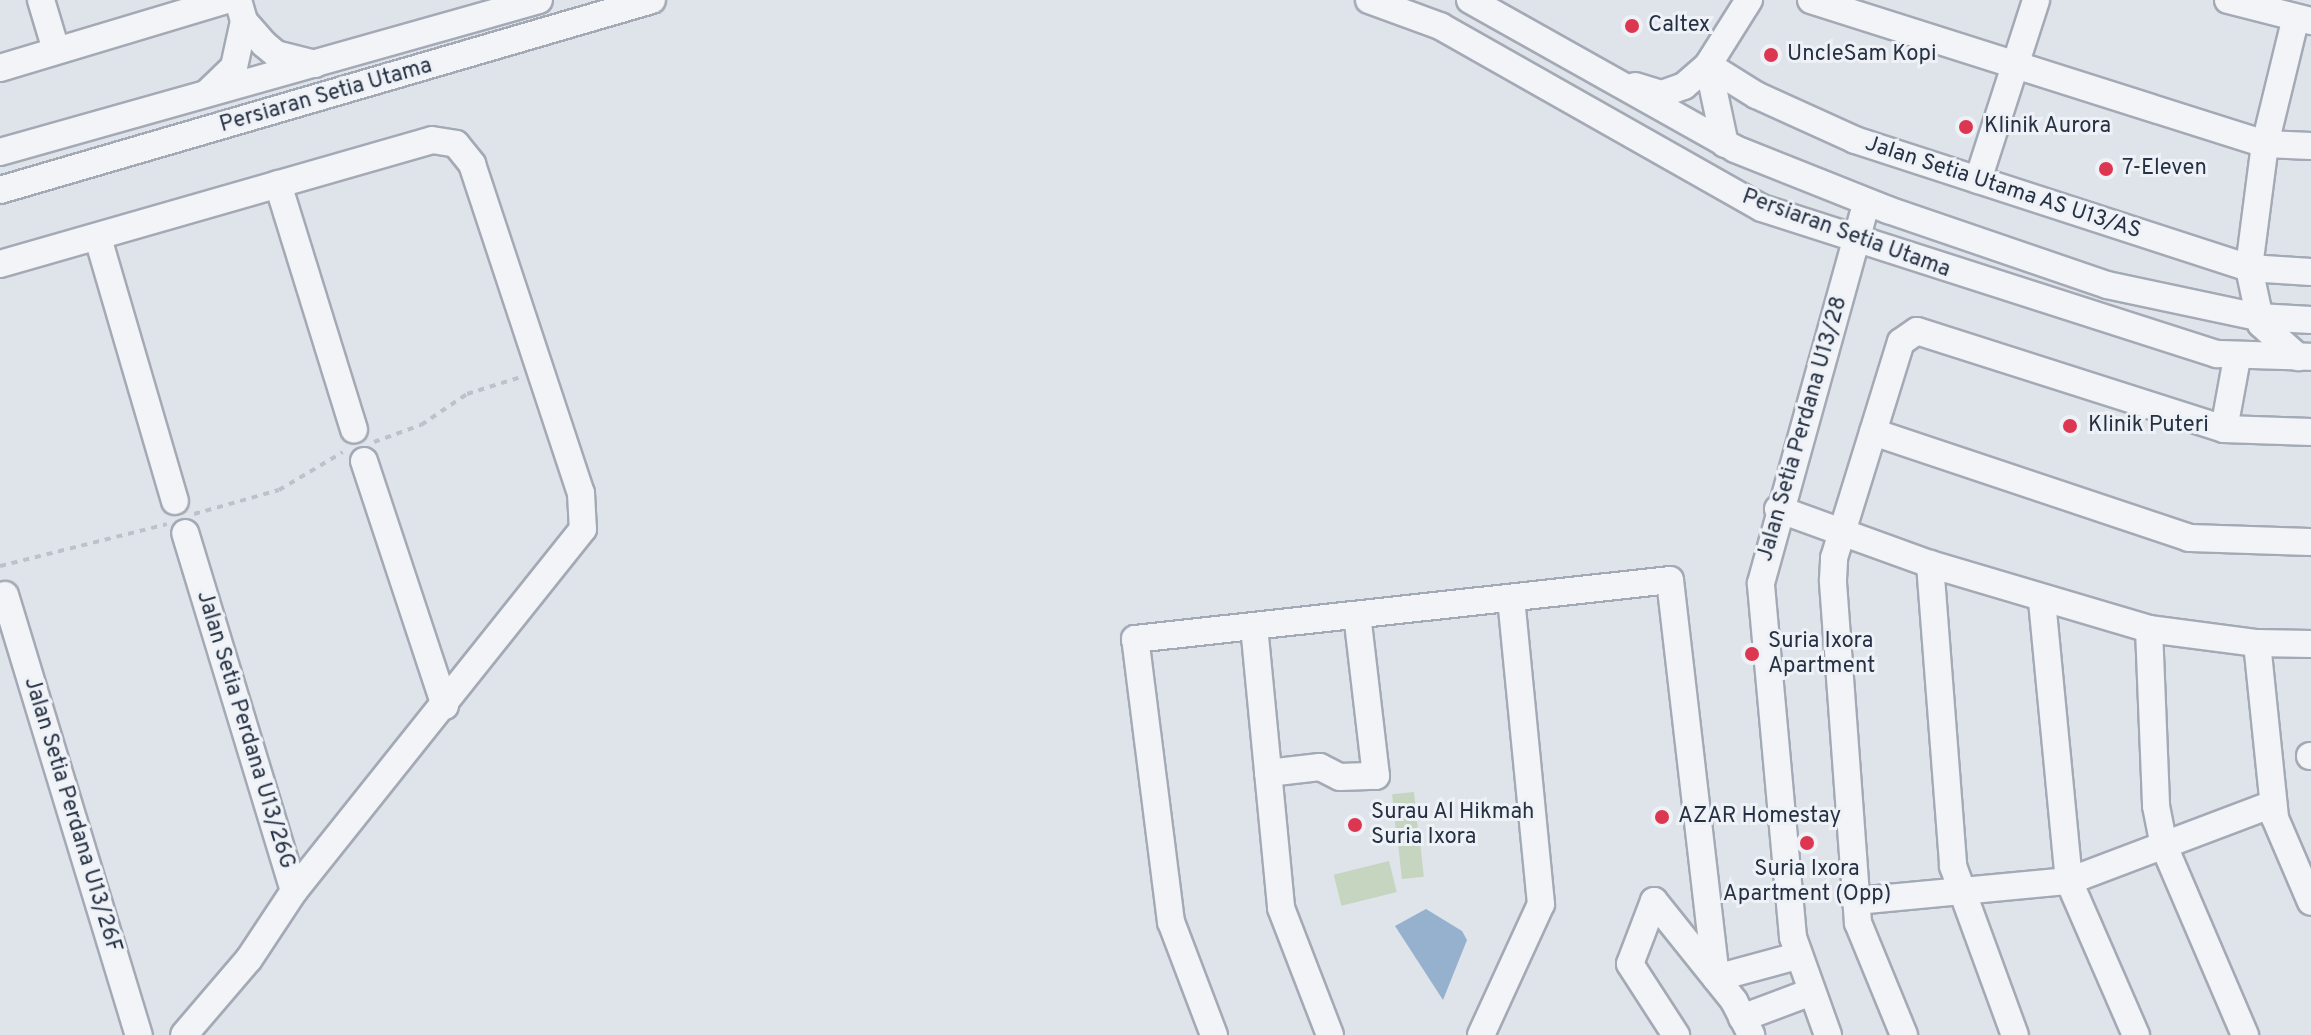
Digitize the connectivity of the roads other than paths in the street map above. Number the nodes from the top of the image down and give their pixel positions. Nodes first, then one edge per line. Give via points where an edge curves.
1 (41, 0) edge
2 (227, 0) edge
3 (539, 0) edge
4 (652, 0) edge
5 (1369, 0) edge
6 (1749, 0) edge
7 (1811, 0) edge
8 (2036, 0) edge
9 (2228, 0) edge
10 (1472, 1) edge
11 (241, 11) edge
12 (2303, 21) edge
13 (56, 50) junction
14 (316, 64) junction
15 (1708, 65) junction
16 (0, 68) edge
17 (2015, 68) junction
18 (1604, 78) junction
19 (203, 96) junction
20 (1725, 144) junction
21 (2265, 144) junction
22 (2311, 146) edge
23 (0, 152) edge
24 (1978, 180) junction
25 (278, 184) junction
26 (0, 190) edge
27 (1867, 202) junction
28 (98, 238) junction
29 (1856, 241) junction
30 (0, 264) edge
31 (2249, 268) junction
32 (2311, 272) edge
33 (2258, 317) junction
34 (2311, 320) edge
35 (2305, 357) edge
36 (2237, 358) junction
37 (2224, 429) junction
38 (1873, 432) junction
39 (2311, 432) edge
40 (175, 501) dead end
41 (1778, 509) junction
42 (185, 533) dead end
43 (1842, 535) junction
44 (2311, 542) edge
45 (1930, 564) junction
46 (5, 595) dead end
47 (1511, 598) junction
48 (2042, 601) junction
49 (1357, 615) junction
50 (1254, 626) junction
51 (2149, 629) junction
52 (2257, 643) junction
53 (2311, 644) edge
54 (445, 706) junction
55 (1268, 773) junction
56 (2273, 804) junction
57 (2164, 846) junction
58 (2069, 881) junction
59 (294, 891) junction
60 (1959, 892) junction
61 (1856, 901) junction
62 (2311, 902) edge
63 (1797, 956) junction
64 (1716, 978) junction
65 (1811, 992) junction
66 (1747, 1027) edge
67 (139, 1035) edge
68 (184, 1035) edge
69 (1214, 1035) edge
70 (1330, 1035) edge
71 (1481, 1035) edge
72 (1676, 1035) edge
73 (1828, 1035) edge
74 (1904, 1035) edge
75 (2015, 1035) edge
76 (2136, 1035) edge
77 (2245, 1035) edge

1 - 13 street
2 - 13 street
3 - 14 street, Persiaran Setia Utama
4 - 26 street, Persiaran Setia Utama
5 - 29 street, Persiaran Setia Utama via 1440,26 1762,208
6 - 15 street
7 - 17 street
8 - 17 street
9 - 12 street
10 - 18 street, Persiaran Setia Utama
11 - 14 street via 276,54
11 - 19 street via 234,67
12 - 21 street
13 - 16 street
14 - 19 street, Persiaran Setia Utama
15 - 18 street via 1684,86 1662,94
15 - 20 street
15 - 24 street, Jalan Setia Utama AS U13/AS via 1803,120
17 - 21 street
17 - 24 street
18 - 20 street, Persiaran Setia Utama
19 - 23 street, Persiaran Setia Utama
20 - 27 street, Persiaran Setia Utama
21 - 22 street
21 - 31 street
24 - 31 street, Jalan Setia Utama AS U13/AS
25 - 28 street
25 - 54 street
25 - 54 street via 432,140 456,144 472,164 581,493 583,529
27 - 29 street, Jalan Setia Perdana U13/28
27 - 33 street, Persiaran Setia Utama via 2107,285
28 - 30 street
28 - 40 street
29 - 36 street, Persiaran Setia Utama
29 - 41 street, Jalan Setia Perdana U13/28
31 - 32 street, Jalan Setia Utama AS U13/AS
31 - 33 street
33 - 34 street, Persiaran Setia Utama
33 - 35 street via 2265,331
35 - 36 street, Persiaran Setia Utama
36 - 37 street
37 - 38 street via 1917,331 1901,342
37 - 39 street
38 - 43 street
38 - 44 street via 2189,538
41 - 43 street
41 - 63 street, Jalan Setia Perdana U13/28 via 1761,583
42 - 59 street, Jalan Setia Perdana U13/26G
43 - 45 street
43 - 61 street via 1833,580
45 - 48 street
45 - 60 street
46 - 67 street, Jalan Setia Perdana U13/26F
47 - 49 street
47 - 64 street via 1670,580
47 - 71 street via 1541,904
48 - 51 street
48 - 58 street
49 - 50 street
49 - 55 street via 1376,776 1340,777 1320,767
50 - 55 street
50 - 69 street via 1135,639 1171,922
51 - 52 street
51 - 57 street via 2156,806
52 - 53 street
52 - 56 street
54 - 59 street
55 - 70 street via 1281,908
56 - 57 street
56 - 62 street
57 - 58 street
57 - 77 street
58 - 60 street
58 - 76 street
59 - 68 street, Jalan Setia Perdana U13/26G via 249,959
60 - 61 street
60 - 75 street
61 - 74 street via 1858,923
63 - 64 street
63 - 65 street, Jalan Setia Perdana U13/28
64 - 66 street
64 - 72 street via 1654,901 1630,964
65 - 66 street
65 - 73 street, Jalan Setia Perdana U13/28

